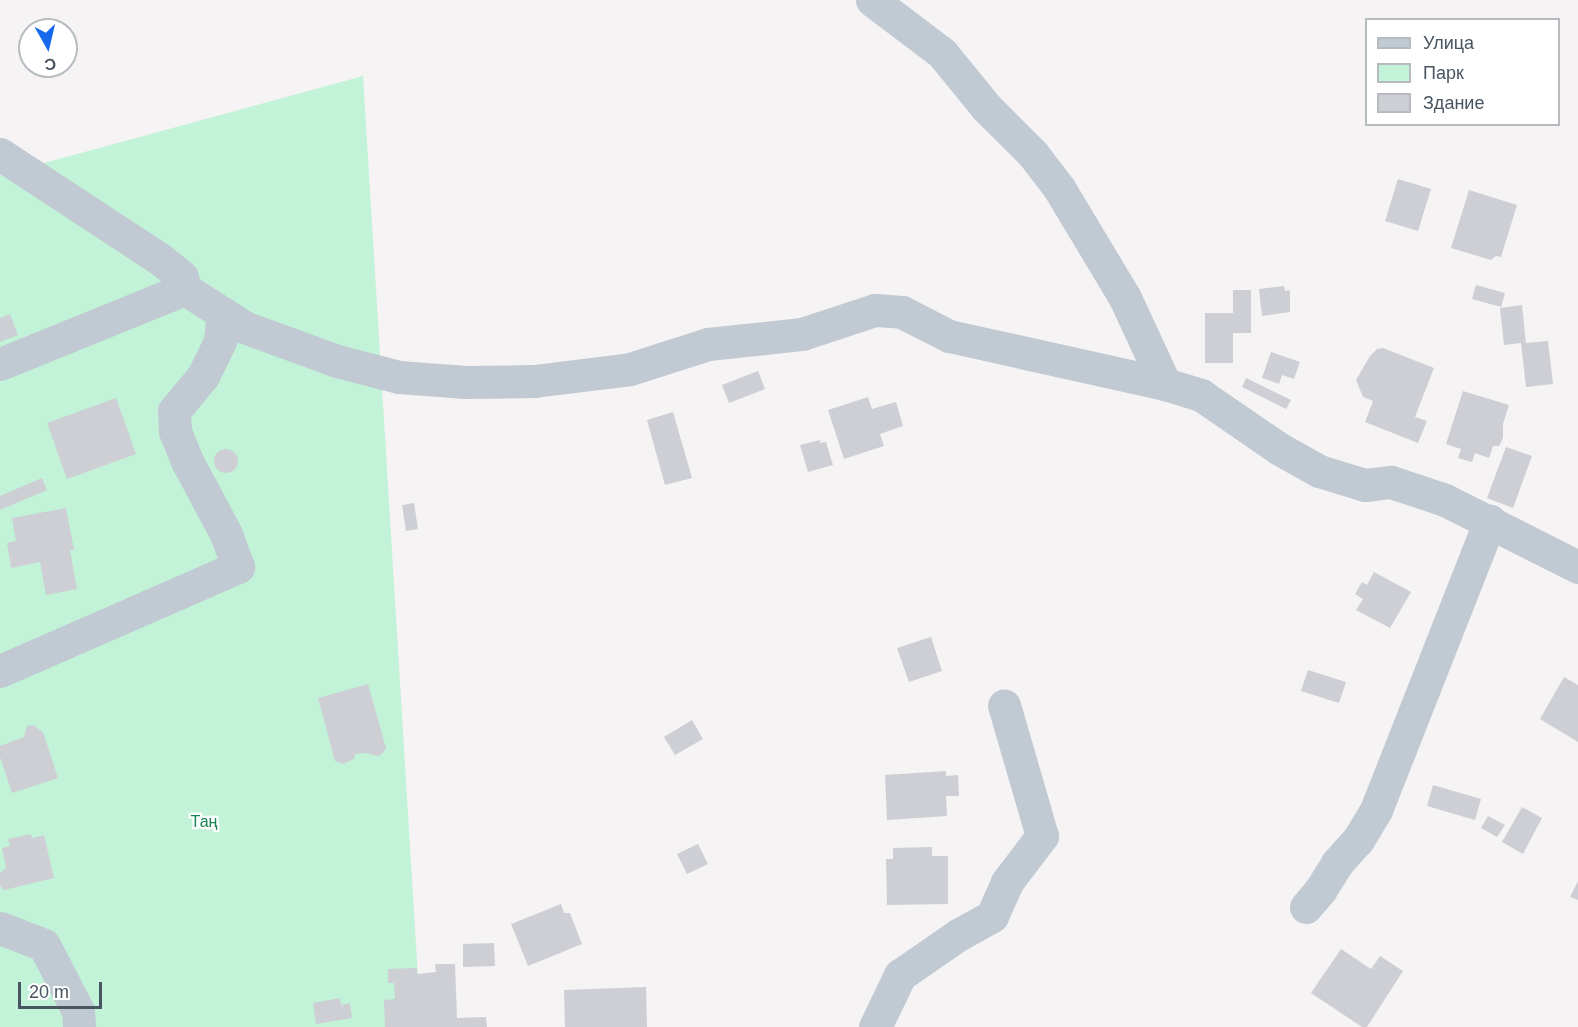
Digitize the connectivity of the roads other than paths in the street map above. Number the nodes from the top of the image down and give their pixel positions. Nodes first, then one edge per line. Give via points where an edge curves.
1 (872, 0) edge
2 (0, 154) edge
3 (185, 289) junction
4 (223, 313) junction
5 (0, 364) edge
6 (1166, 384) junction
7 (1337, 449) dead end
8 (1390, 482) junction
9 (1490, 521) junction
10 (1578, 567) edge
11 (0, 672) edge
12 (1004, 705) dead end
13 (1306, 907) dead end
14 (0, 928) edge
15 (868, 1024) edge
16 (80, 1027) edge

1 - 6 street via 942,53 986,107 1033,154 1059,188 1125,297
2 - 3 street via 160,259 182,277
3 - 4 street
3 - 5 street
4 - 6 street via 244,327 337,361 399,377 466,382 534,381 630,369 708,344 801,334 875,310 902,312 949,336
4 - 11 street via 220,341 203,376 174,411 175,431 238,567
6 - 8 street via 1201,395 1319,471 1365,485
7 - 8 street via 1342,458
8 - 9 street via 1445,500
9 - 10 street
9 - 13 street via 1376,810
12 - 15 street via 1042,836 1007,882 992,916 900,975
14 - 16 street via 44,945 78,1011

